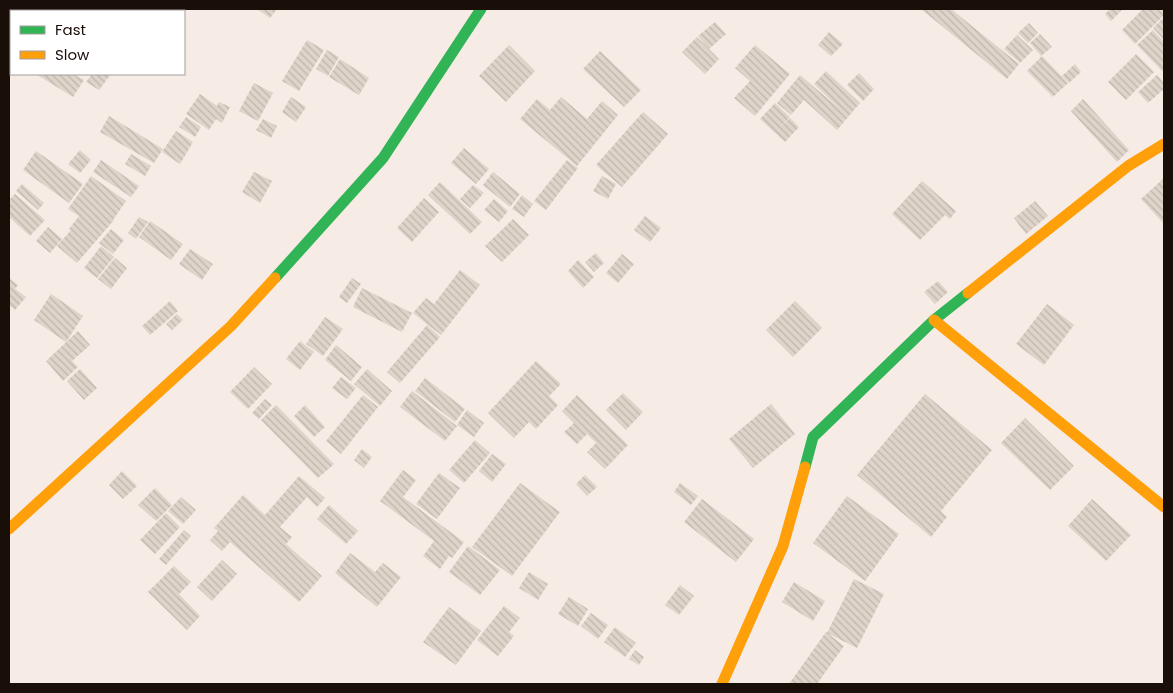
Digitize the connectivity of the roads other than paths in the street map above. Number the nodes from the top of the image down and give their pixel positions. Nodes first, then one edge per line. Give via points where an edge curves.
1 (481, 9) edge
2 (1164, 144) edge
3 (934, 320) junction
4 (1164, 507) edge
5 (9, 530) edge
6 (722, 684) edge

1 - 5 street via 383,158 231,326
2 - 3 street via 1128,166
3 - 4 street
3 - 6 street via 813,436 783,546

